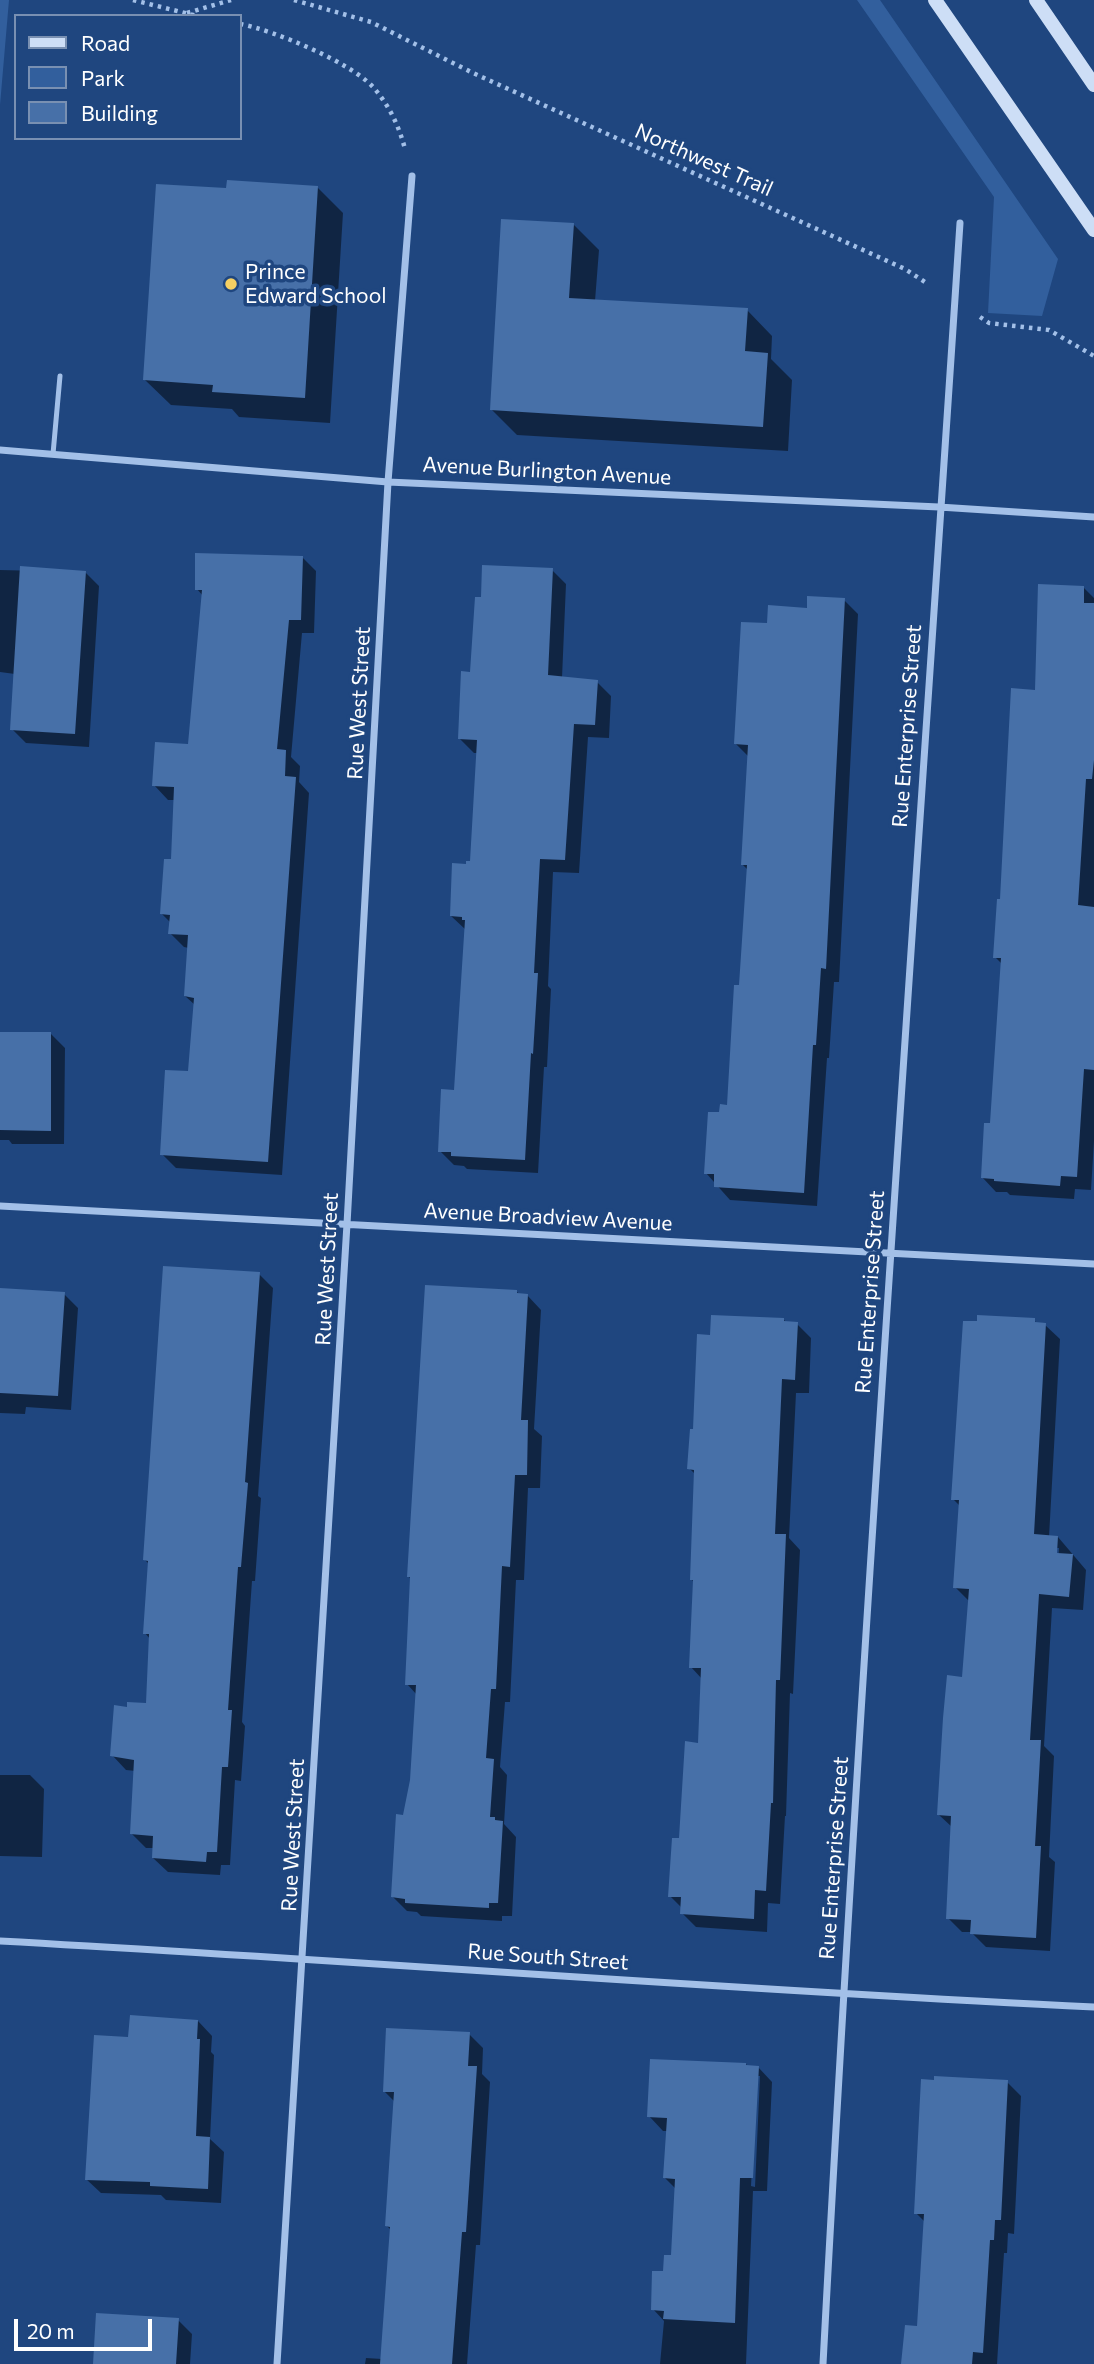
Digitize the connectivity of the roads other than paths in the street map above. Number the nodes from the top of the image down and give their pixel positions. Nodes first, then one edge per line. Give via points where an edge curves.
1 (935, 0) edge
2 (1036, 0) edge
3 (1094, 85) edge
4 (412, 176) road end
5 (960, 223) dead end
6 (1094, 230) edge
7 (60, 376) dead end
8 (0, 450) edge
9 (52, 454) junction
10 (388, 482) junction
11 (939, 507) junction
12 (1094, 517) edge
13 (0, 1206) edge
14 (347, 1224) junction
15 (890, 1252) junction
16 (1094, 1264) edge
17 (0, 1941) edge
18 (303, 1957) junction
19 (842, 1995) junction
20 (1094, 2007) edge
21 (277, 2364) edge
22 (823, 2364) edge

1 - 6 main road
2 - 3 main road
4 - 10 street, Rue West Street
5 - 11 street, Rue Enterprise Street
7 - 9 lane
8 - 9 street, Avenue Burlington Avenue
9 - 10 street, Avenue Burlington Avenue
10 - 11 street, Avenue Burlington Avenue
10 - 14 street, Rue West Street
11 - 12 street, Avenue Burlington Avenue
11 - 15 street, Rue Enterprise Street
13 - 14 street, Avenue Broadview Avenue
14 - 15 street, Avenue Broadview Avenue
14 - 18 street, Rue West Street
15 - 16 street, Avenue Broadview Avenue
15 - 19 street, Rue Enterprise Street
17 - 18 street, Rue South Street
18 - 19 street, Rue South Street
18 - 21 street, Rue West Street
19 - 20 street, Rue South Street
19 - 22 street, Rue Enterprise Street

